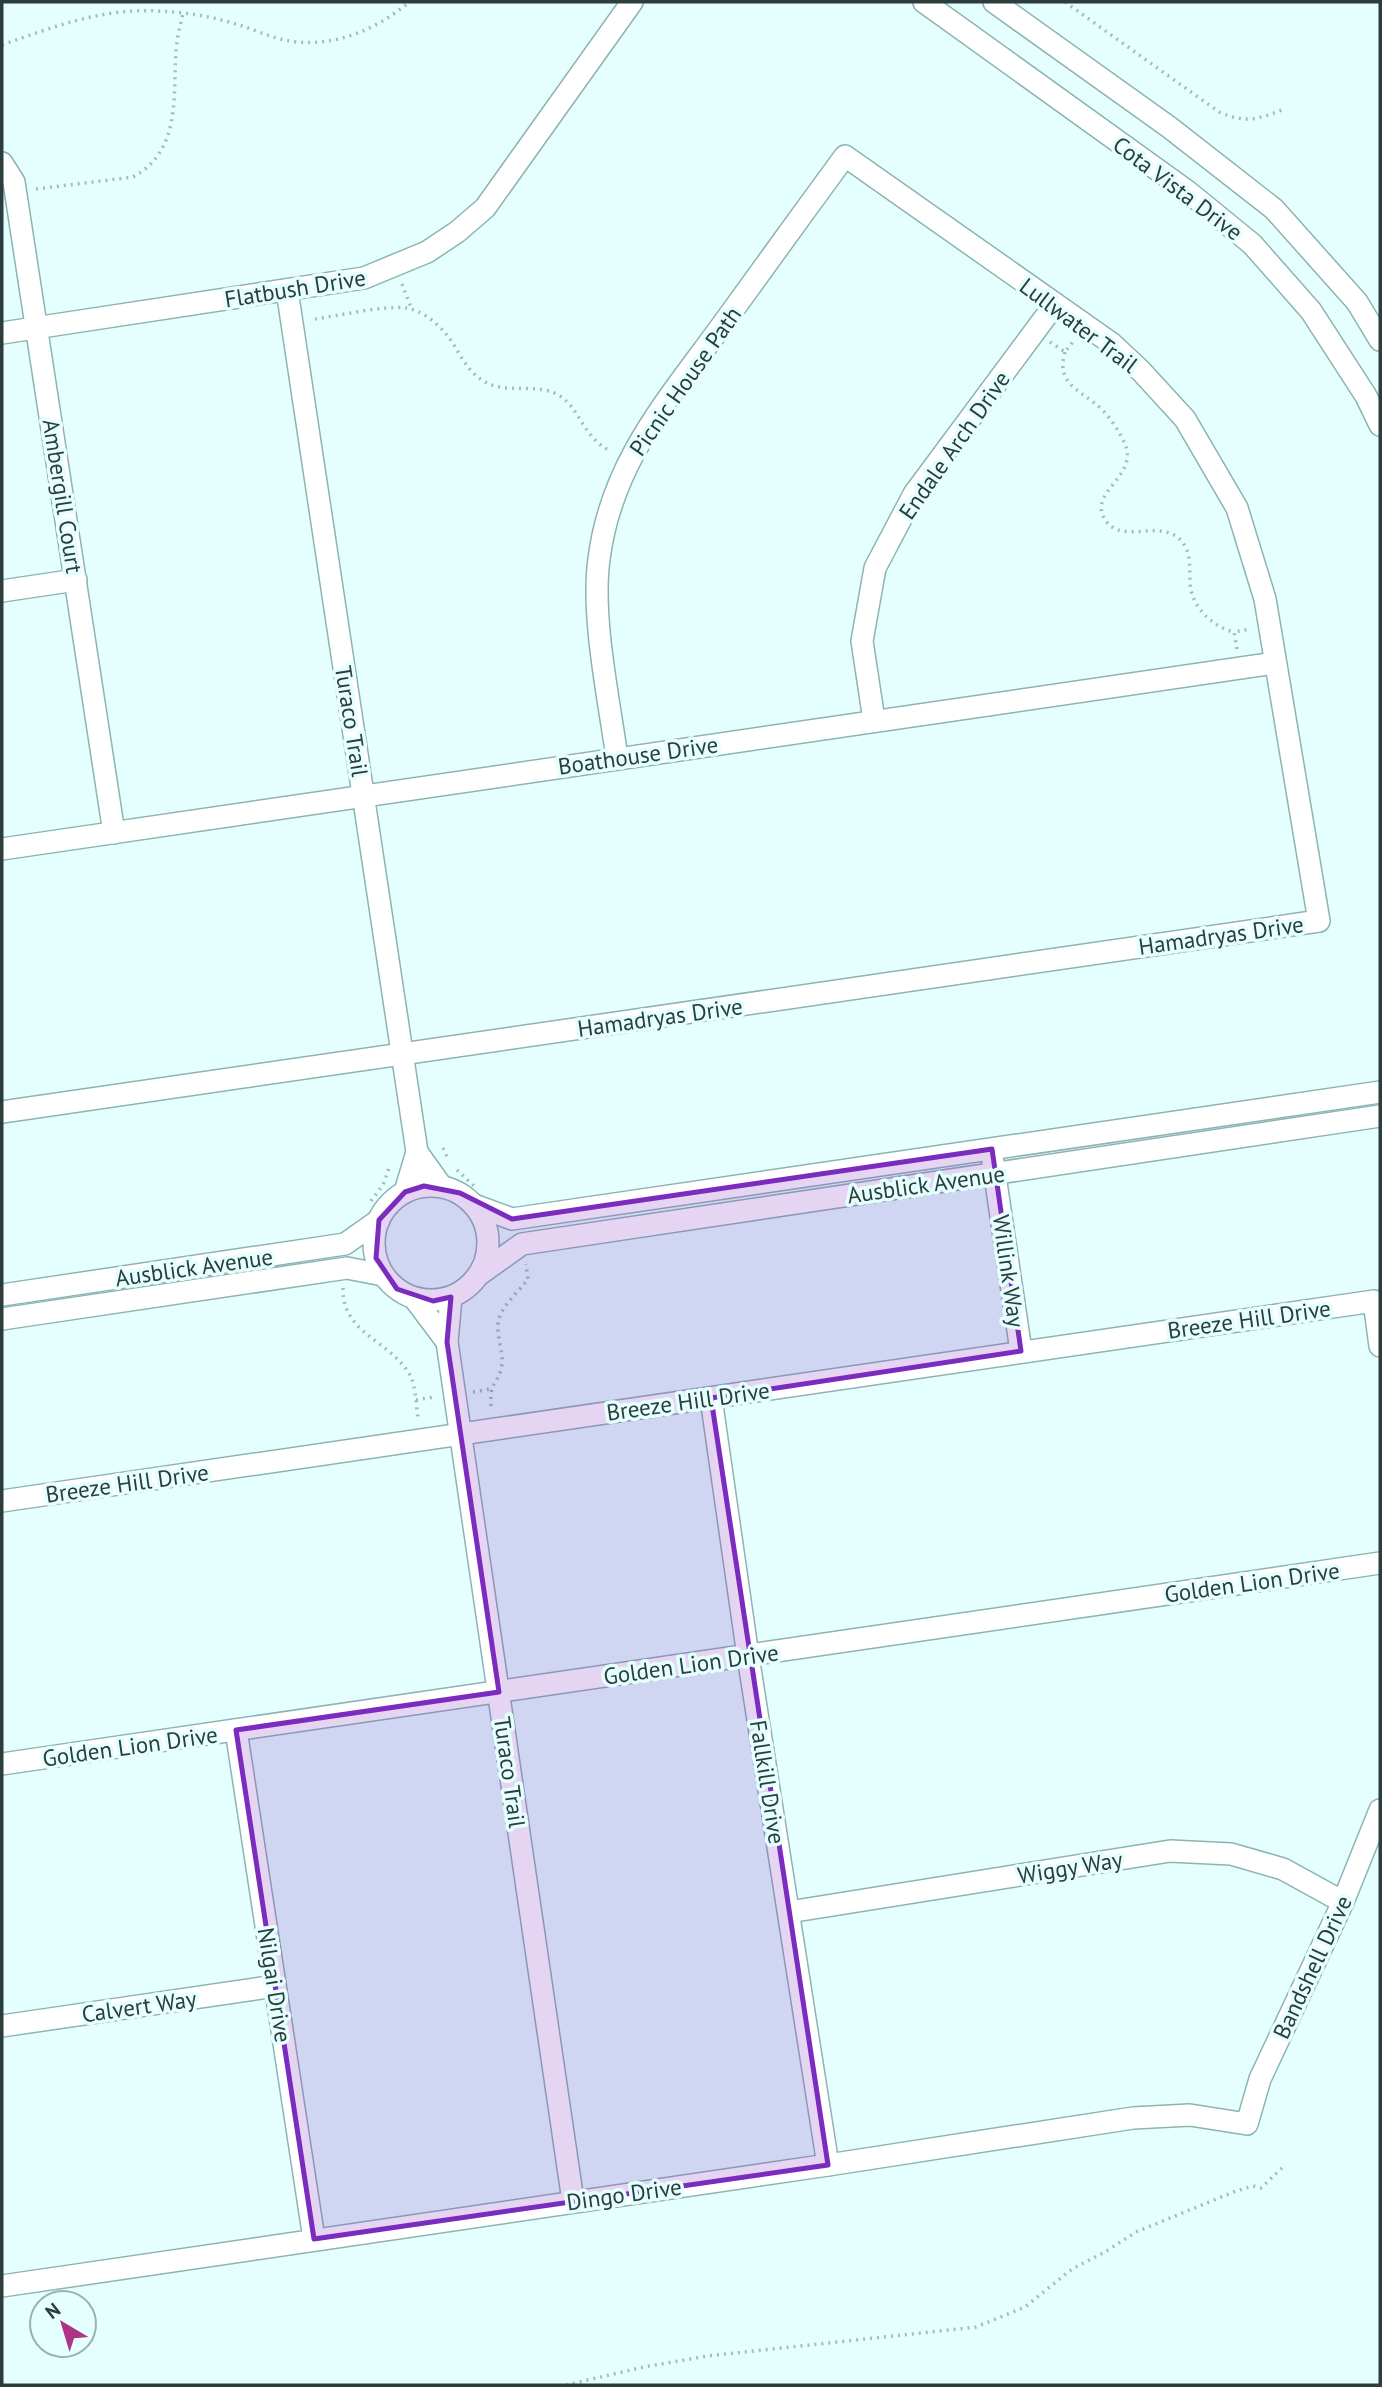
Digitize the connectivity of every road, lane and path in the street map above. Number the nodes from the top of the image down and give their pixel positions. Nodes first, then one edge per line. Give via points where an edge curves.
1 (409, 2) edge
2 (632, 2) edge
3 (924, 2) edge
4 (994, 2) edge
5 (1065, 2) edge
6 (183, 13) junction
7 (2, 45) edge
8 (1282, 110) dead end
9 (845, 156) joint
10 (2, 163) edge
11 (34, 190) dead end
12 (402, 284) dead end
13 (288, 290) junction
14 (1055, 304) junction
15 (412, 310) junction
16 (314, 319) dead end
17 (37, 327) junction
18 (2, 332) edge
19 (1077, 336) dead end
20 (1046, 338) dead end
21 (1380, 340) edge
22 (1065, 352) junction
23 (1380, 425) edge
24 (610, 451) dead end
25 (76, 580) junction
26 (2, 591) edge
27 (1252, 629) dead end
28 (1234, 632) junction
29 (1237, 649) dead end
30 (1275, 663) junction
31 (874, 720) junction
32 (617, 758) junction
33 (364, 796) junction
34 (114, 833) junction
35 (2, 849) edge
36 (1319, 921) joint
37 (403, 1054) junction
38 (1380, 1092) edge
39 (2, 1112) edge
40 (1380, 1116) edge
41 (992, 1149) junction
42 (417, 1152) junction
43 (995, 1173) junction
44 (442, 1187) junction
45 (405, 1192) junction
46 (474, 1205) junction
47 (379, 1220) junction
48 (526, 1261) dead end
49 (480, 1274) junction
50 (383, 1275) junction
51 (342, 1288) dead end
52 (2, 1295) edge
53 (452, 1297) junction
54 (414, 1298) junction
55 (2, 1319) edge
56 (447, 1342) junction
57 (1380, 1346) edge
58 (1021, 1352) junction
59 (490, 1389) junction
60 (471, 1393) dead end
61 (433, 1397) dead end
62 (711, 1398) junction
63 (416, 1400) junction
64 (491, 1406) dead end
65 (418, 1418) dead end
66 (460, 1435) junction
67 (2, 1501) edge
68 (1380, 1563) edge
69 (748, 1656) junction
70 (499, 1692) junction
71 (236, 1730) junction
72 (2, 1765) edge
73 (1380, 1810) edge
74 (1343, 1902) junction
75 (789, 1912) junction
76 (275, 1986) junction
77 (2, 2026) edge
78 (1247, 2124) joint
79 (828, 2165) junction
80 (1285, 2165) dead end
81 (573, 2201) junction
82 (314, 2239) junction
83 (2, 2286) edge
84 (566, 2385) edge

1 - 6 path via 359,34 298,42
2 - 13 street, Flatbush Drive via 485,208 457,232 427,252 364,278
3 - 23 street, Cota Vista Drive via 1187,191 1252,244 1311,311
4 - 21 street, Cota Vista Drive via 1170,127 1274,209 1357,302
5 - 8 path via 1219,112 1238,120 1260,119
6 - 7 path via 108,12
6 - 11 path via 170,134 144,171 133,177
9 - 14 street, Lullwater Trail
9 - 32 street, Picnic House Path via 645,431 615,488 604,524 597,598
10 - 17 street, Ambergill Court via 13,182
12 - 15 path
13 - 17 street, Flatbush Drive
13 - 33 street, Turaco Trail
14 - 30 street, Lullwater Trail via 1111,343 1185,419 1237,508 1265,599
14 - 31 street, Endale Arch Drive via 914,494 875,568 862,640
15 - 16 path
15 - 24 path via 438,324 481,380 501,387 544,389 560,396 590,435
17 - 18 street, Flatbush Drive
17 - 25 street, Ambergill Court
19 - 22 path
20 - 22 path
22 - 28 path via 1062,364 1069,382 1099,407 1126,447 1125,468 1104,496 1102,514 1121,531 1159,530 1175,535 1188,554 1194,599 1217,625
25 - 26 street
25 - 34 street, Ambergill Court
27 - 28 path
28 - 29 path
30 - 31 street, Boathouse Drive
30 - 36 street, Lullwater Trail
31 - 32 street, Boathouse Drive
32 - 33 street, Boathouse Drive
33 - 34 street, Boathouse Drive
33 - 37 street, Turaco Trail
34 - 35 street, Boathouse Drive
36 - 37 street, Hamadryas Drive
37 - 39 street, Hamadryas Drive
37 - 42 street, Turaco Trail
38 - 41 street, Ausblick Avenue
40 - 43 street, Ausblick Avenue
41 - 43 street, Willink Way
41 - 46 street, Ausblick Avenue via 512,1219
42 - 44 street, Turaco Trail
42 - 45 street, Turaco Trail
43 - 49 street, Ausblick Avenue via 522,1244
43 - 58 street, Willink Way
44 - 45 street
44 - 46 street via 460,1193
45 - 47 street
46 - 49 street via 489,1238
47 - 50 street via 374,1238
47 - 52 street, Ausblick Avenue via 340,1245
48 - 59 path via 528,1279 499,1321 502,1359
49 - 53 street
50 - 54 street
50 - 55 street, Ausblick Avenue via 347,1268
51 - 63 path via 349,1317 395,1356 412,1380
53 - 54 street
53 - 56 street, Turaco Trail
54 - 56 street, Turaco Trail
56 - 66 street, Turaco Trail
57 - 58 street, Breeze Hill Drive via 1374,1301
58 - 62 street, Breeze Hill Drive
59 - 60 path
59 - 64 path
61 - 63 path
62 - 66 street, Breeze Hill Drive
62 - 69 street, Fallkill Drive
63 - 65 path
66 - 67 street, Breeze Hill Drive
66 - 70 street, Turaco Trail
68 - 69 street, Golden Lion Drive
69 - 70 street, Golden Lion Drive
69 - 75 street, Fallkill Drive
70 - 71 street, Golden Lion Drive
70 - 81 street, Turaco Trail
71 - 72 street, Golden Lion Drive
71 - 76 street, Nilgai Drive
73 - 74 street, Bandshell Drive
74 - 75 street, Wiggy Way via 1283,1869 1231,1854 1170,1851
74 - 78 street, Bandshell Drive via 1260,2079
75 - 79 street, Fallkill Drive
76 - 77 street, Calvert Way
76 - 82 street, Nilgai Drive
78 - 79 street, Dingo Drive via 1190,2115 1133,2118
79 - 81 street, Dingo Drive
80 - 84 path via 1261,2188 1236,2191 1136,2232 1072,2269 1026,2307 976,2327 708,2356
81 - 82 street, Dingo Drive
82 - 83 street, Dingo Drive

